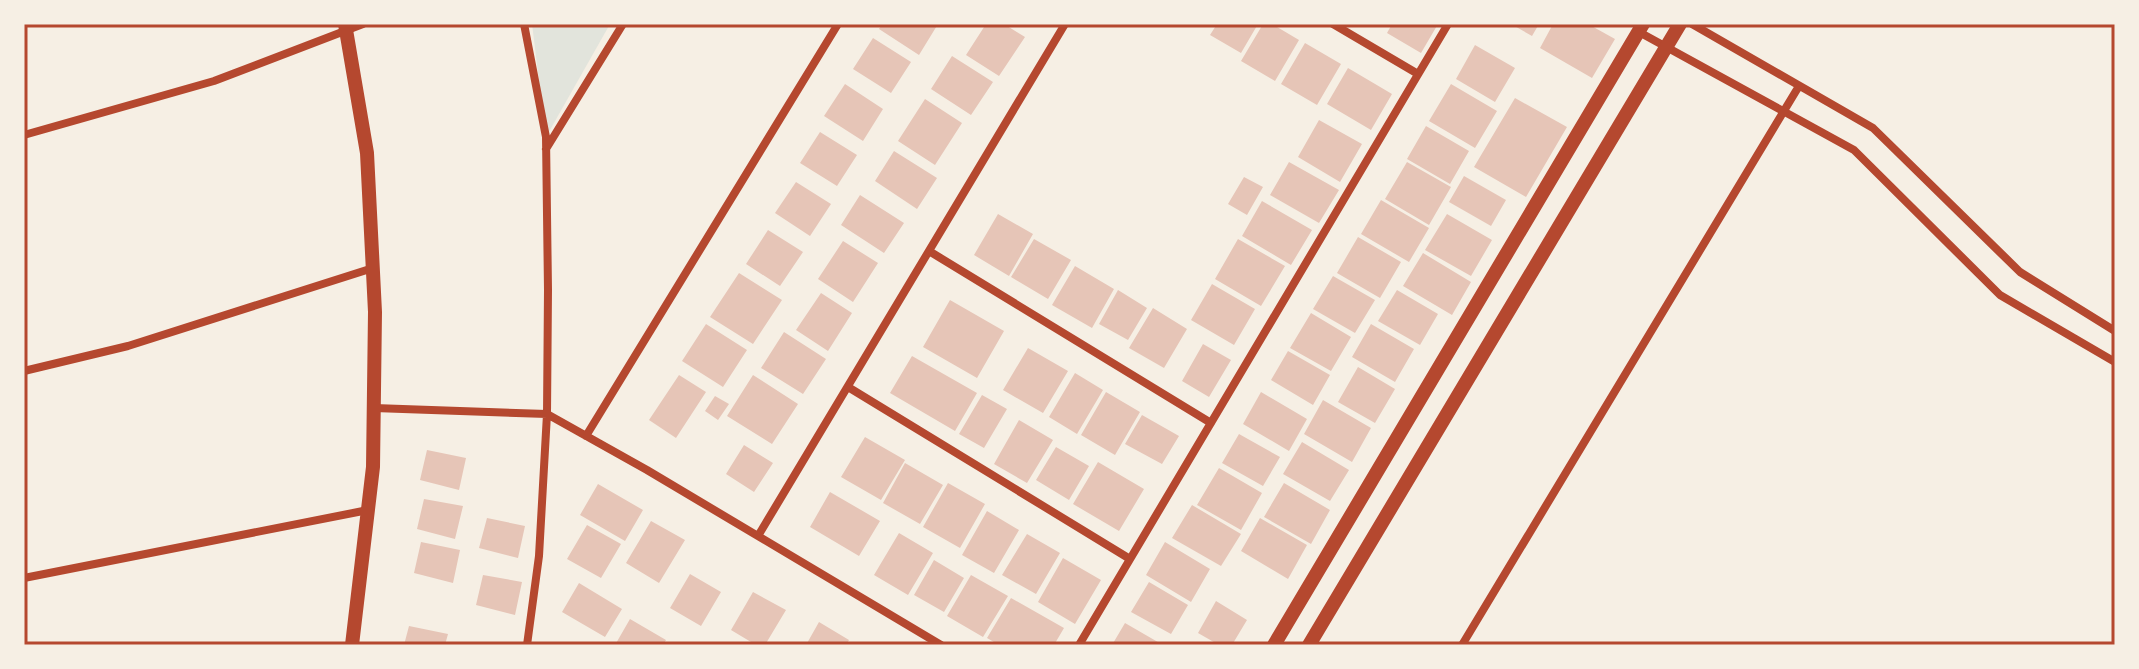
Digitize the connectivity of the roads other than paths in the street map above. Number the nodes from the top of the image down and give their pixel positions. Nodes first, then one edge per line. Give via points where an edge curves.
1 (363, 24) edge
2 (524, 24) edge
3 (623, 24) edge
4 (838, 24) edge
5 (1065, 24) edge
6 (1333, 24) edge
7 (1448, 24) edge
8 (1680, 24) edge
9 (1692, 24) edge
10 (346, 28) edge
11 (1641, 28) edge
12 (1667, 47) junction
13 (1418, 74) junction
14 (1799, 86) junction
15 (1784, 111) junction
16 (24, 135) edge
17 (546, 150) junction
18 (929, 251) junction
19 (373, 268) junction
20 (2115, 331) edge
21 (2115, 362) edge
22 (24, 371) edge
23 (848, 387) junction
24 (374, 408) junction
25 (547, 414) junction
26 (1211, 423) junction
27 (586, 436) junction
28 (368, 510) junction
29 (758, 536) junction
30 (1130, 559) junction
31 (24, 578) edge
32 (352, 645) edge
33 (527, 645) edge
34 (941, 645) edge
35 (1079, 645) edge
36 (1274, 645) edge
37 (1309, 645) edge
38 (1462, 645) edge

1 - 10 street
2 - 17 street
3 - 17 street
4 - 27 street
5 - 18 street
6 - 13 street
7 - 13 street
8 - 12 street
9 - 14 street
10 - 16 street via 214,81
10 - 19 street via 367,153
11 - 12 street
11 - 36 street
12 - 15 street
12 - 37 street
13 - 26 street
14 - 15 street
14 - 20 street via 1873,128 2020,272
15 - 21 street via 1854,150 2000,295
15 - 38 street
17 - 25 street
18 - 23 street
18 - 26 street
19 - 22 street via 128,346
19 - 24 street
23 - 29 street
23 - 30 street
24 - 25 street
24 - 28 street
25 - 27 street
25 - 33 street via 539,556
26 - 30 street
27 - 29 street
28 - 31 street
28 - 32 street
29 - 34 street
30 - 35 street

